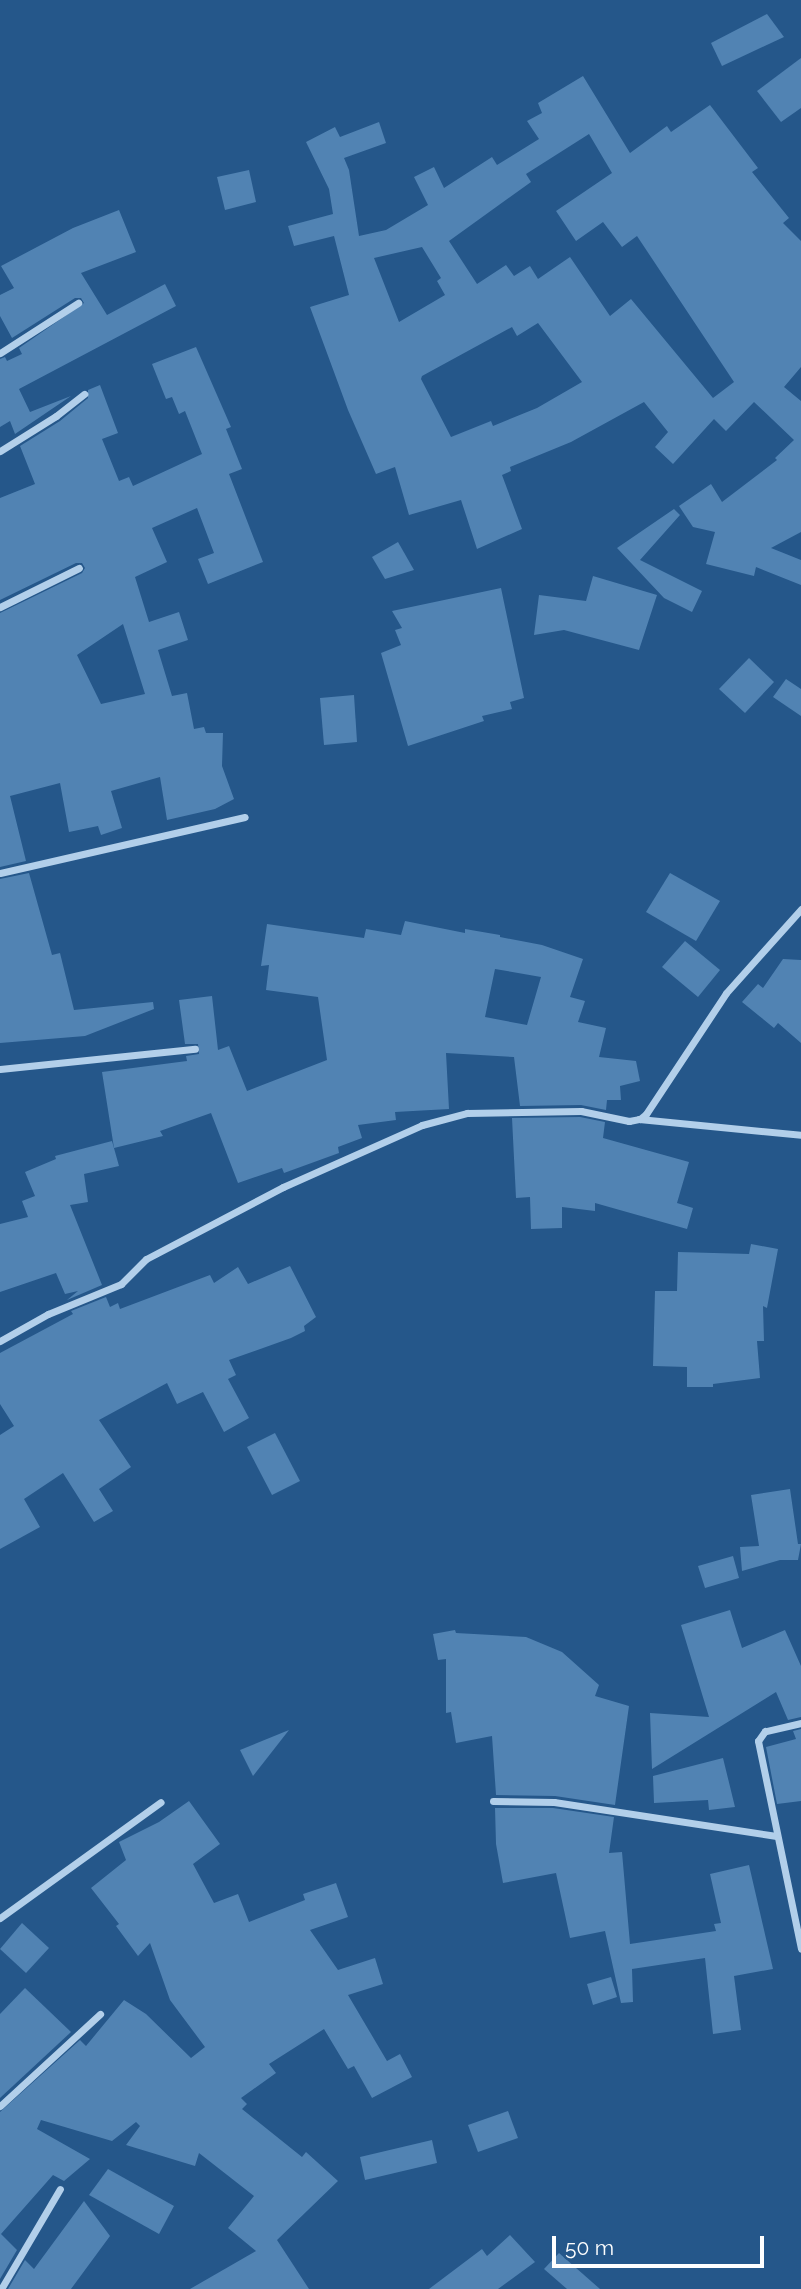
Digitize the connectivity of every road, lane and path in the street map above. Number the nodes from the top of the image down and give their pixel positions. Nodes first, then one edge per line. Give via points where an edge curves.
1 (78, 303) dead end
2 (0, 353) edge
3 (84, 394) dead end
4 (0, 451) edge
5 (79, 568) dead end
6 (0, 607) edge
7 (245, 817) dead end
8 (0, 873) edge
9 (801, 909) edge
10 (195, 1049) dead end
11 (0, 1069) edge
12 (639, 1119) junction
13 (801, 1135) edge
14 (0, 1341) edge
15 (801, 1723) edge
16 (494, 1801) dead end
17 (161, 1802) dead end
18 (776, 1836) junction
19 (0, 1918) edge
20 (801, 1949) edge
21 (100, 2014) dead end
22 (0, 2106) edge
23 (61, 2189) dead end
24 (1, 2289) edge

1 - 2 street
3 - 4 street
5 - 6 street
7 - 8 street
9 - 12 street via 726,993
10 - 11 street
12 - 13 street
12 - 14 street via 581,1111 519,1110 467,1113 422,1125 212,1223 140,1262 129,1279 114,1288 48,1314
15 - 18 street via 765,1731 758,1741
16 - 18 street via 554,1802
17 - 19 street
18 - 20 street
21 - 22 street
23 - 24 street

